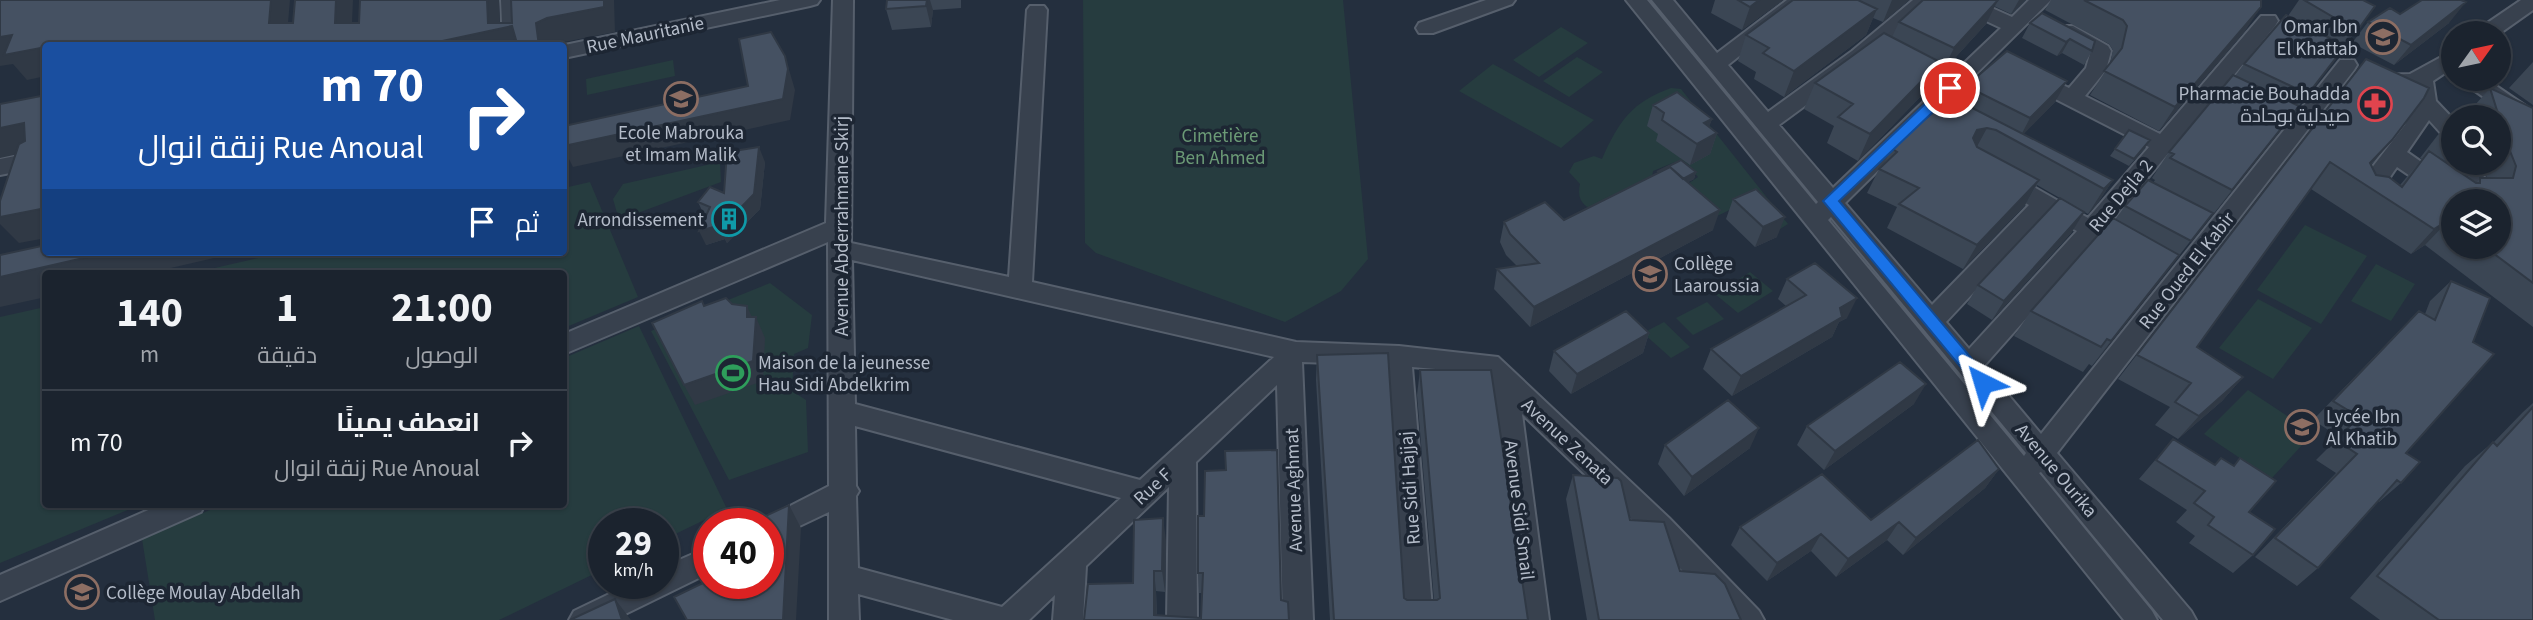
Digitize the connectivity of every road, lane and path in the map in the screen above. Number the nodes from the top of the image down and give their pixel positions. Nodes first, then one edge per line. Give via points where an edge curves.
1 (510, 0) edge
2 (810, 0) edge
3 (843, 0) edge
4 (1505, 0) edge
5 (1636, 0) edge
6 (1661, 0) edge
7 (1800, 0) edge
8 (1925, 0) edge
9 (1957, 0) edge
10 (2533, 1) edge
11 (1037, 10) dead end
12 (2028, 13) edge
13 (2504, 21) edge
14 (1862, 23) edge
15 (1426, 28) dead end
16 (2291, 34) edge
17 (1877, 41) junction
18 (513, 42) edge
19 (567, 50) edge
20 (2325, 52) edge
21 (1985, 54) junction
22 (1893, 59) edge
23 (1716, 64) junction
24 (2347, 65) junction
25 (2441, 68) edge
26 (1927, 76) edge
27 (2422, 80) junction
28 (1950, 88) junction
29 (2211, 88) junction
30 (2489, 91) edge
31 (2072, 98) junction
32 (2235, 100) edge
33 (2426, 103) junction
34 (1931, 106) junction
35 (2272, 117) edge
36 (1955, 119) edge
37 (2441, 120) edge
38 (2533, 121) edge
39 (1766, 124) junction
40 (2297, 129) junction
41 (2162, 144) junction
42 (2394, 155) junction
43 (42, 160) edge
44 (1985, 170) edge
45 (9, 173) edge
46 (2091, 188) edge
47 (2444, 189) edge
48 (2122, 193) junction
49 (2365, 193) edge
50 (2151, 196) edge
51 (1830, 201) junction
52 (2044, 203) junction
53 (2195, 219) edge
54 (1814, 220) junction
55 (2091, 230) junction
56 (2217, 231) junction
57 (839, 239) junction
58 (2113, 242) edge
59 (2158, 266) edge
60 (2180, 278) junction
61 (1020, 287) junction
62 (1931, 322) junction
63 (567, 343) edge
64 (1293, 356) junction
65 (1399, 356) junction
66 (1969, 366) junction
67 (1497, 373) junction
68 (843, 412) junction
69 (2042, 452) junction
70 (1183, 456) junction
71 (2024, 475) junction
72 (845, 491) junction
73 (1144, 493) junction
74 (182, 508) edge
75 (784, 521) edge
76 (1072, 563) junction
77 (844, 577) junction
78 (0, 588) edge
79 (627, 599) edge
80 (584, 620) edge
81 (844, 620) edge
82 (1001, 620) edge
83 (1009, 620) edge
84 (1068, 620) edge
85 (1182, 620) edge
86 (1298, 620) edge
87 (1418, 620) edge
88 (1534, 620) edge
89 (1749, 620) edge
90 (2143, 620) edge
91 (2180, 620) edge

1 - 18 street
2 - 19 street, Rue Mauritanie
3 - 57 street, Avenue Abderrahmane Skirj
4 - 15 street
5 - 54 street, Avenue Ourika
6 - 23 street, Avenue Ourika
7 - 23 street
8 - 17 street
9 - 12 street
10 - 13 street
11 - 61 street
12 - 21 street
12 - 31 street via 2101,51 2095,69
14 - 17 street
16 - 29 street, Rue Dejla 2 via 2259,16
17 - 22 street
17 - 39 street
20 - 24 street
21 - 28 street
21 - 31 street
23 - 39 street, Avenue Ourika
24 - 27 street via 2392,82
24 - 40 street, Rue Oued El Kabir
25 - 27 street
26 - 28 street
27 - 33 street
28 - 34 street
29 - 32 street
29 - 41 street, Rue Dejla 2
30 - 38 street
31 - 41 street
33 - 37 street
33 - 42 street
34 - 36 street
34 - 51 street
35 - 40 street
39 - 51 street, Avenue Ourika
40 - 56 street, Rue Oued El Kabir
41 - 48 street, Rue Dejla 2
42 - 47 street
42 - 49 street
43 - 45 street
44 - 52 street
46 - 48 street
48 - 50 street
48 - 55 street, Rue Dejla 2
51 - 54 street
51 - 62 street, Avenue Ourika
52 - 55 street
52 - 62 street
53 - 56 street
54 - 71 street, Avenue Ourika
55 - 58 street
55 - 66 street, Rue Dejla 2
56 - 60 street, Rue Oued El Kabir
57 - 61 street
57 - 63 street
57 - 68 street, Avenue Abderrahmane Skirj
59 - 60 street
60 - 69 street, Rue Oued El Kabir
61 - 64 street
62 - 66 street, Avenue Ourika
64 - 65 street
64 - 70 street, Rue F
64 - 86 street, Avenue Aghmat
65 - 67 street
65 - 87 street, Rue Sidi Hajjaj
66 - 69 street, Avenue Ourika
67 - 88 street, Avenue Sidi Smail
67 - 89 street, Avenue Zenata
68 - 72 street, Avenue Abderrahmane Skirj
68 - 73 street
69 - 71 street, Rue Oued El Kabir
69 - 91 street, Avenue Ourika
70 - 73 street, Rue F
70 - 85 street
71 - 90 street, Avenue Ourika
72 - 75 street
72 - 77 street, Avenue Abderrahmane Skirj
73 - 76 street, Rue F
74 - 78 street
76 - 83 street, Rue F
76 - 84 street
77 - 81 street, Avenue Abderrahmane Skirj
77 - 82 street
79 - 80 street

